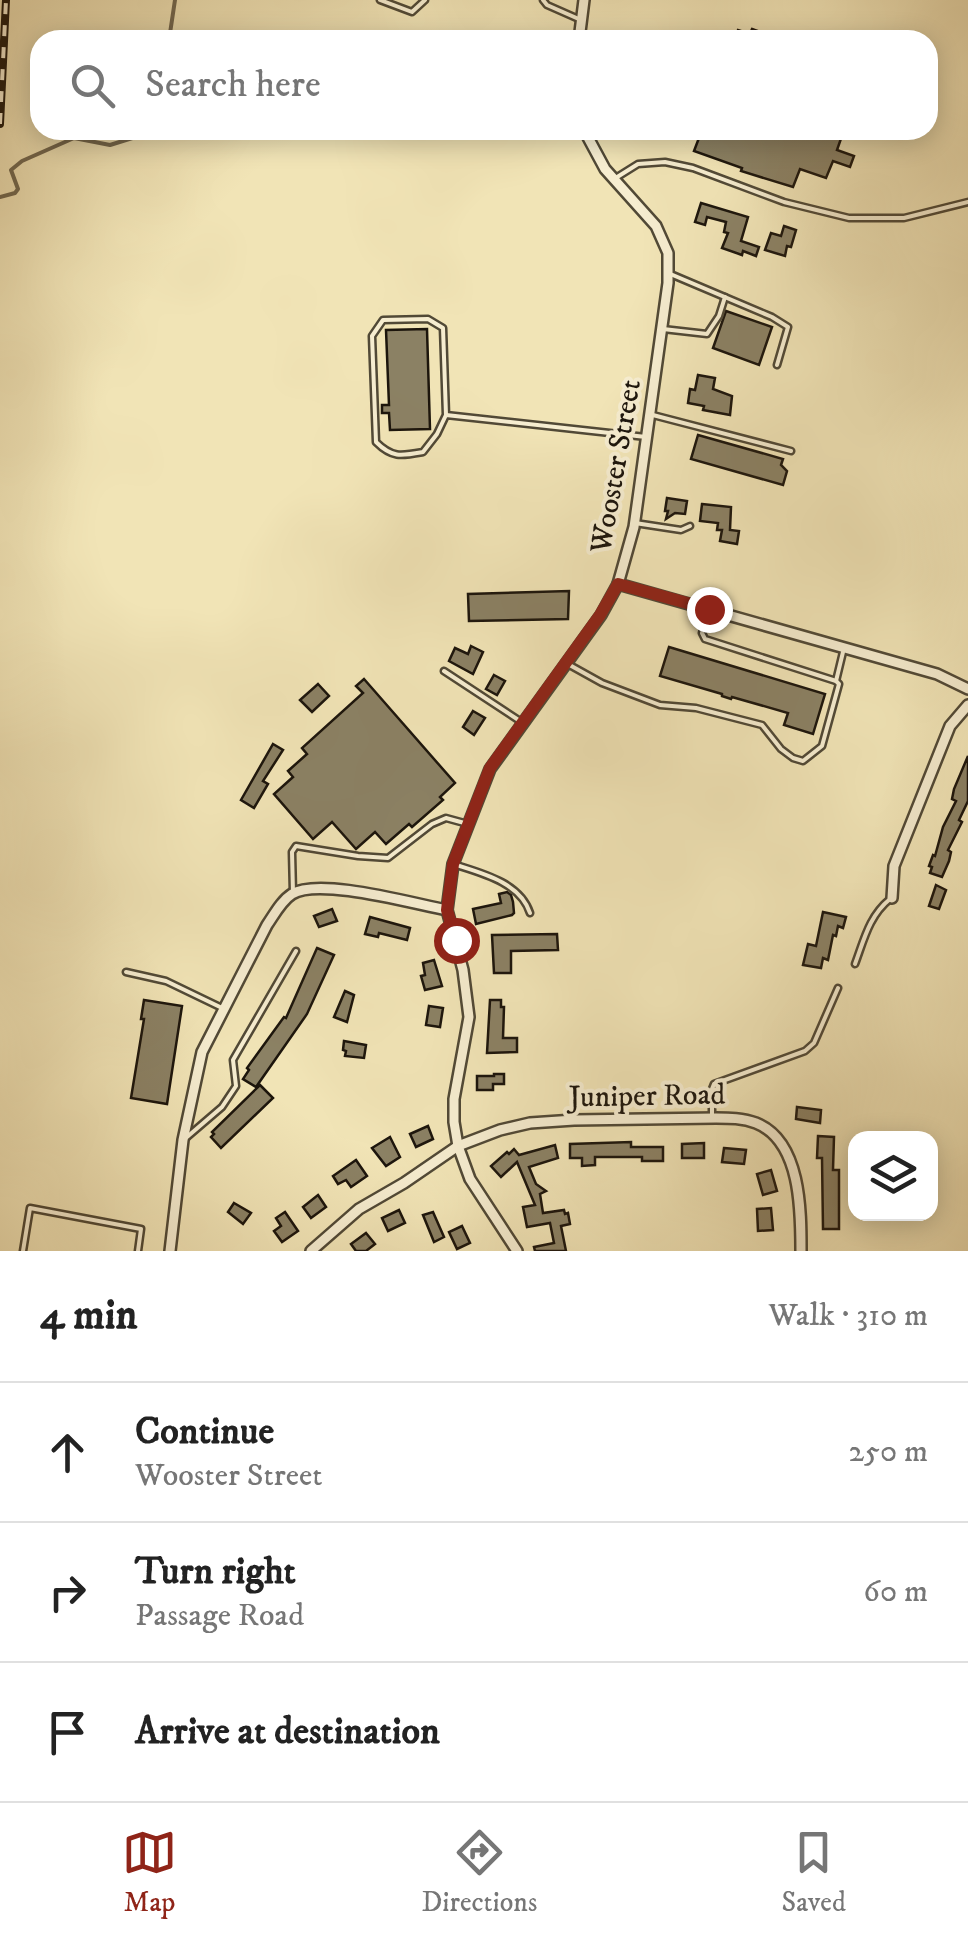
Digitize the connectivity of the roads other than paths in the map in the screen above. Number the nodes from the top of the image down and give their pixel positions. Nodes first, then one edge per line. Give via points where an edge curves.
1 (380, 0) edge
2 (425, 0) edge
3 (543, 0) edge
4 (584, 0) edge
5 (581, 20) junction
6 (580, 30) edge
7 (589, 140) edge
8 (614, 179) junction
9 (968, 202) edge
10 (668, 272) junction
11 (725, 296) junction
12 (663, 329) junction
13 (778, 364) dead end
14 (649, 414) junction
15 (446, 415) junction
16 (646, 437) junction
17 (791, 450) dead end
18 (635, 523) junction
19 (690, 526) dead end
20 (618, 584) junction
21 (709, 609) junction
22 (844, 647) junction
23 (565, 662) junction
24 (444, 671) dead end
25 (836, 681) junction
26 (968, 689) edge
27 (968, 704) edge
28 (522, 723) junction
29 (468, 824) junction
30 (453, 864) junction
31 (293, 893) junction
32 (892, 898) joint
33 (447, 910) junction
34 (530, 912) dead end
35 (296, 950) dead end
36 (855, 964) dead end
37 (126, 972) dead end
38 (838, 988) dead end
39 (225, 1009) junction
40 (712, 1118) junction
41 (183, 1140) junction
42 (458, 1146) junction
43 (23, 1251) edge
44 (138, 1251) edge
45 (170, 1251) edge
46 (311, 1251) edge
47 (517, 1251) edge
48 (801, 1251) edge

1 - 2 lane via 412,12
3 - 5 lane
4 - 5 street
5 - 6 street
7 - 8 street, Wooster Street
8 - 9 lane via 638,164 665,162 849,218 904,218
8 - 10 street, Wooster Street via 656,226
10 - 11 lane
10 - 12 street, Wooster Street
11 - 12 lane via 708,334
11 - 13 lane via 788,326
12 - 14 street, Wooster Street
14 - 16 street, Wooster Street
14 - 17 lane
15 - 15 lane via 423,452 387,453 376,442 372,336 383,320 428,319 444,328
15 - 16 lane
16 - 18 street, Wooster Street
18 - 19 lane via 666,530
18 - 20 street, Wooster Street
20 - 21 street
20 - 23 street, Wooster Street
21 - 22 street
21 - 25 lane via 705,639
22 - 25 lane
22 - 26 street
23 - 25 lane via 660,704 762,725 781,749 803,761 822,746
23 - 28 street, Wooster Street
24 - 28 lane
27 - 32 street via 950,726 894,866
28 - 29 street, Wooster Street via 490,768
29 - 30 street, Wooster Street
29 - 31 lane via 446,818 388,858 296,846
30 - 33 street, Wooster Street
30 - 34 lane via 515,890
31 - 33 street via 346,890
31 - 39 street via 267,925
32 - 36 lane via 870,920
33 - 42 street, Wooster Street via 469,1018 454,1099
35 - 41 lane via 233,1060 236,1086
37 - 39 lane
38 - 40 lane via 806,1051 714,1084
39 - 41 street via 202,1052
40 - 42 street, Juniper Road via 530,1123
40 - 48 street, Juniper Road via 758,1123 776,1137 798,1195
41 - 45 street
42 - 46 street, Juniper Road via 360,1209
42 - 47 street, Wooster Street via 470,1179
43 - 44 lane via 30,1208 142,1229

